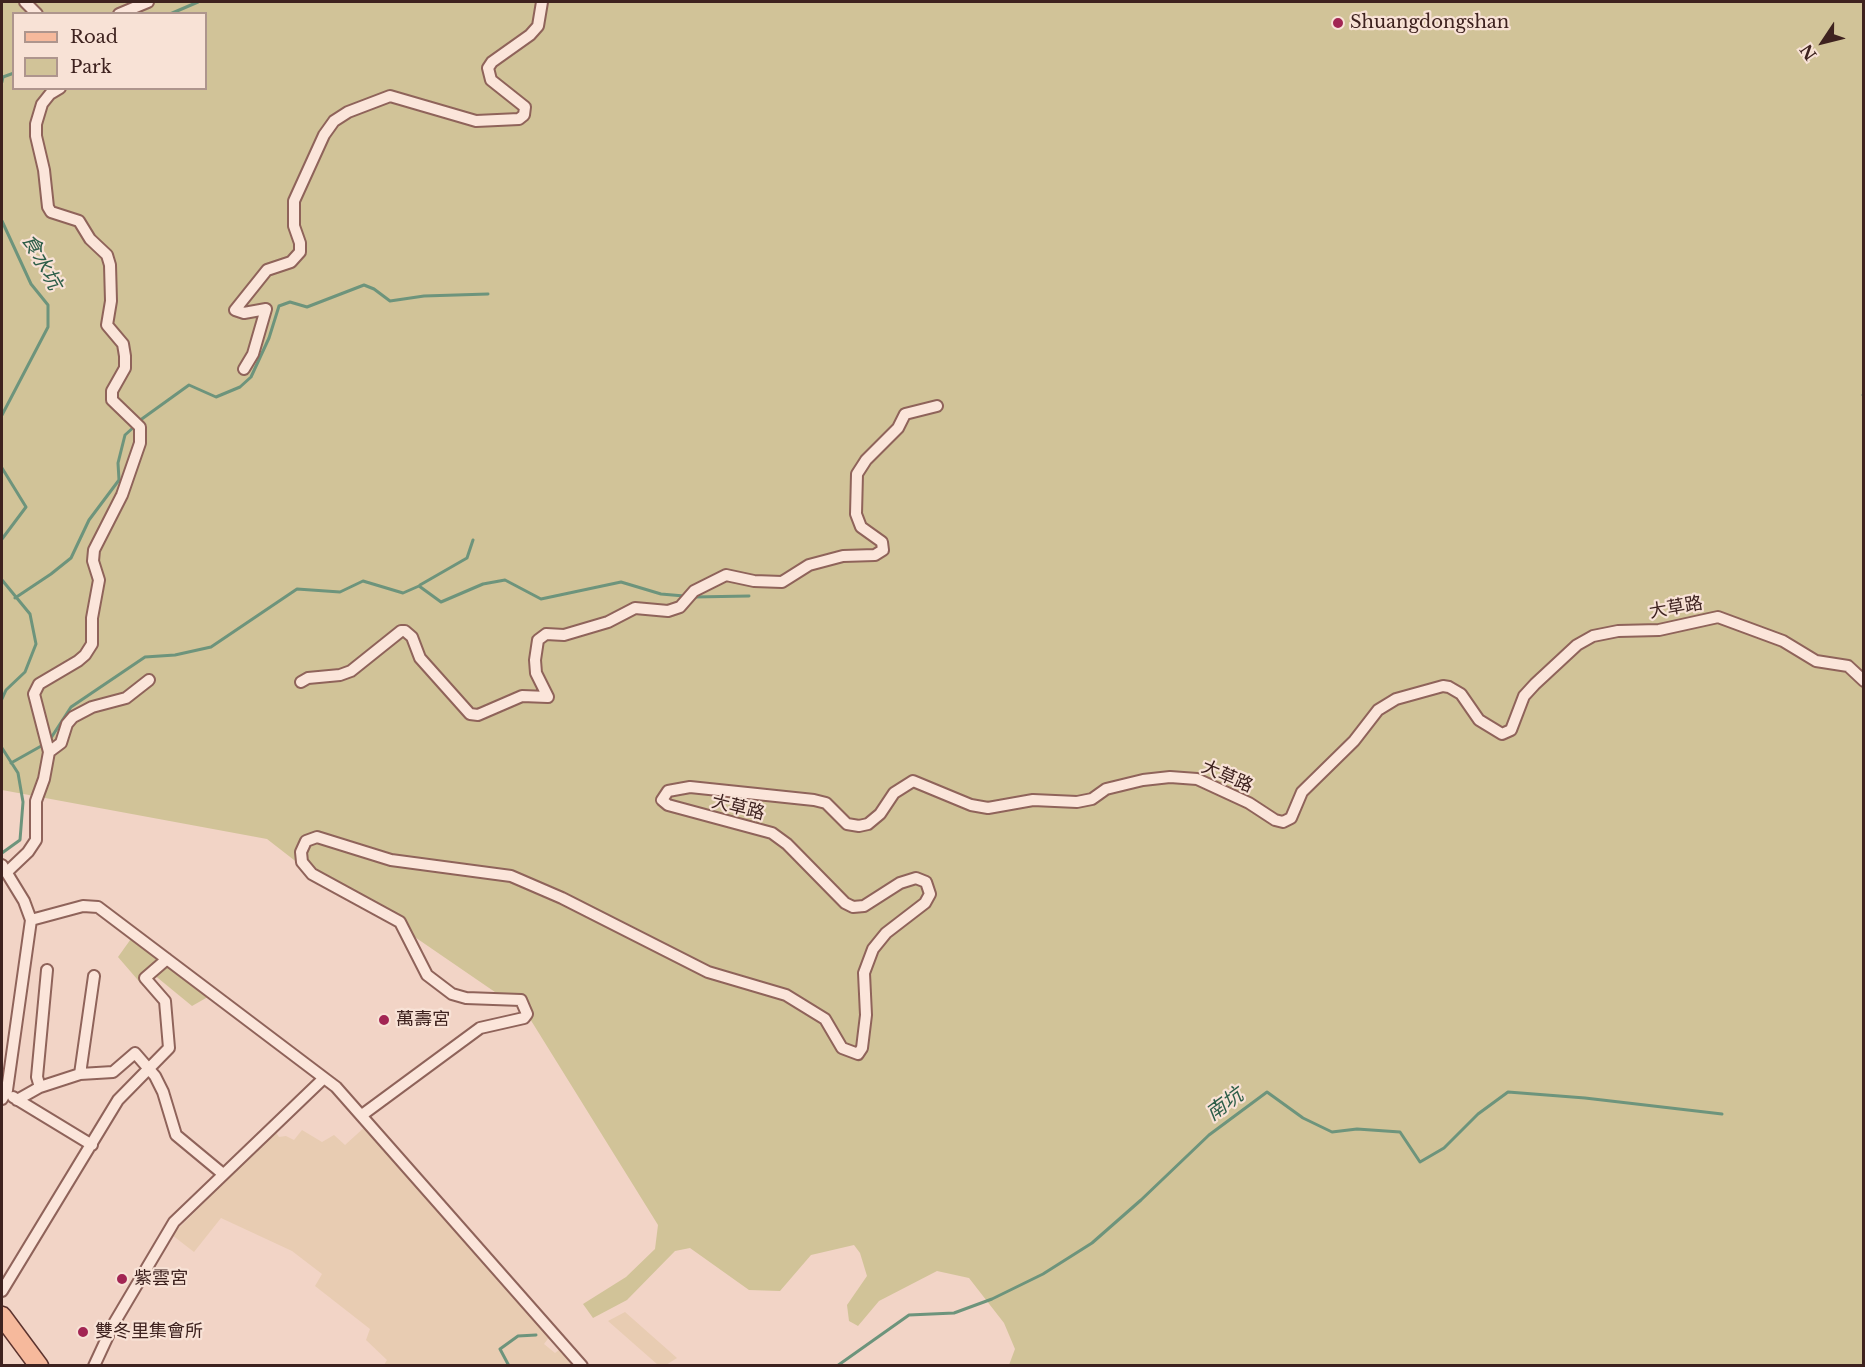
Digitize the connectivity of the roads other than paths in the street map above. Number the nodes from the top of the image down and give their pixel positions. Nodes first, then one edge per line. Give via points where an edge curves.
1 (148, 2) edge
2 (542, 2) edge
3 (124, 12) edge
4 (57, 90) edge
5 (244, 369) dead end
6 (937, 406) dead end
7 (148, 680) dead end
8 (1863, 681) edge
9 (301, 682) dead end
10 (48, 747) junction
11 (4, 868) edge
12 (31, 920) junction
13 (167, 958) junction
14 (47, 970) dead end
15 (94, 976) dead end
16 (147, 1068) junction
17 (80, 1074) junction
18 (323, 1079) junction
19 (40, 1087) junction
20 (4, 1095) edge
21 (17, 1100) junction
22 (362, 1115) junction
23 (92, 1145) junction
24 (223, 1174) junction
25 (2, 1291) edge
26 (2, 1316) edge
27 (2, 1336) edge
28 (24, 1365) edge
29 (39, 1365) edge
30 (94, 1365) edge
31 (582, 1365) edge

1 - 3 street
2 - 5 street via 538,26 488,68 491,80 525,108 519,119 476,122 390,96 334,121 294,201 300,252 291,262 267,270 235,310 244,313 266,309 253,354
4 - 10 street via 42,104 36,124 48,207 51,212 79,221 107,255 111,301 107,325 123,344 125,356 125,368 112,391 112,400 136,424 138,455 94,550 99,580 92,644 86,656 39,684 34,694
6 - 9 street via 905,414 898,428 857,474 856,514 861,527 882,542 883,550 875,555 843,556 809,565 782,582 726,575 668,611 635,608 608,622 564,635 546,634 538,640 535,660 536,673 548,697 522,696 478,715 470,714 420,658 412,637 405,631 351,671
7 - 10 street via 126,698 73,717 61,742
8 - 22 street, 大草路 via 1848,666 1816,661 1783,641 1718,617 1659,630 1593,636 1577,645 1535,684 1524,696 1511,730 1502,734 1479,720 1461,694 1449,687 1396,699 1378,710 1354,741 1302,792 1291,818 1283,822 1197,779 1170,777 1106,789 1092,799 1077,802 1033,800 988,808 913,781 894,793 868,824 859,826 847,824 826,803 814,800 690,787 668,791 662,800 675,808 772,833 853,907 864,906 900,883 916,878 926,882 930,894 925,903 886,933 873,949 864,973 866,1015 858,1054 842,1048 825,1019 786,995 708,972 511,876 391,860 317,837 306,841 302,862 312,874 400,922 427,975 452,994 521,1000 526,1006 524,1018 480,1028
10 - 11 street via 44,779 36,801 36,840
11 - 12 street
12 - 13 street via 83,906 98,908
12 - 20 street
13 - 16 street via 145,978 165,1002 169,1048
13 - 18 street
14 - 19 street via 37,1077
15 - 17 street
16 - 17 street via 135,1053 113,1072
16 - 23 street via 118,1100
16 - 24 street via 163,1092 176,1135
17 - 19 street
18 - 22 street
18 - 24 street
19 - 21 street
20 - 21 street
21 - 23 street
22 - 31 street
23 - 25 street
24 - 30 street via 167,1231
26 - 29 main road
27 - 28 main road

